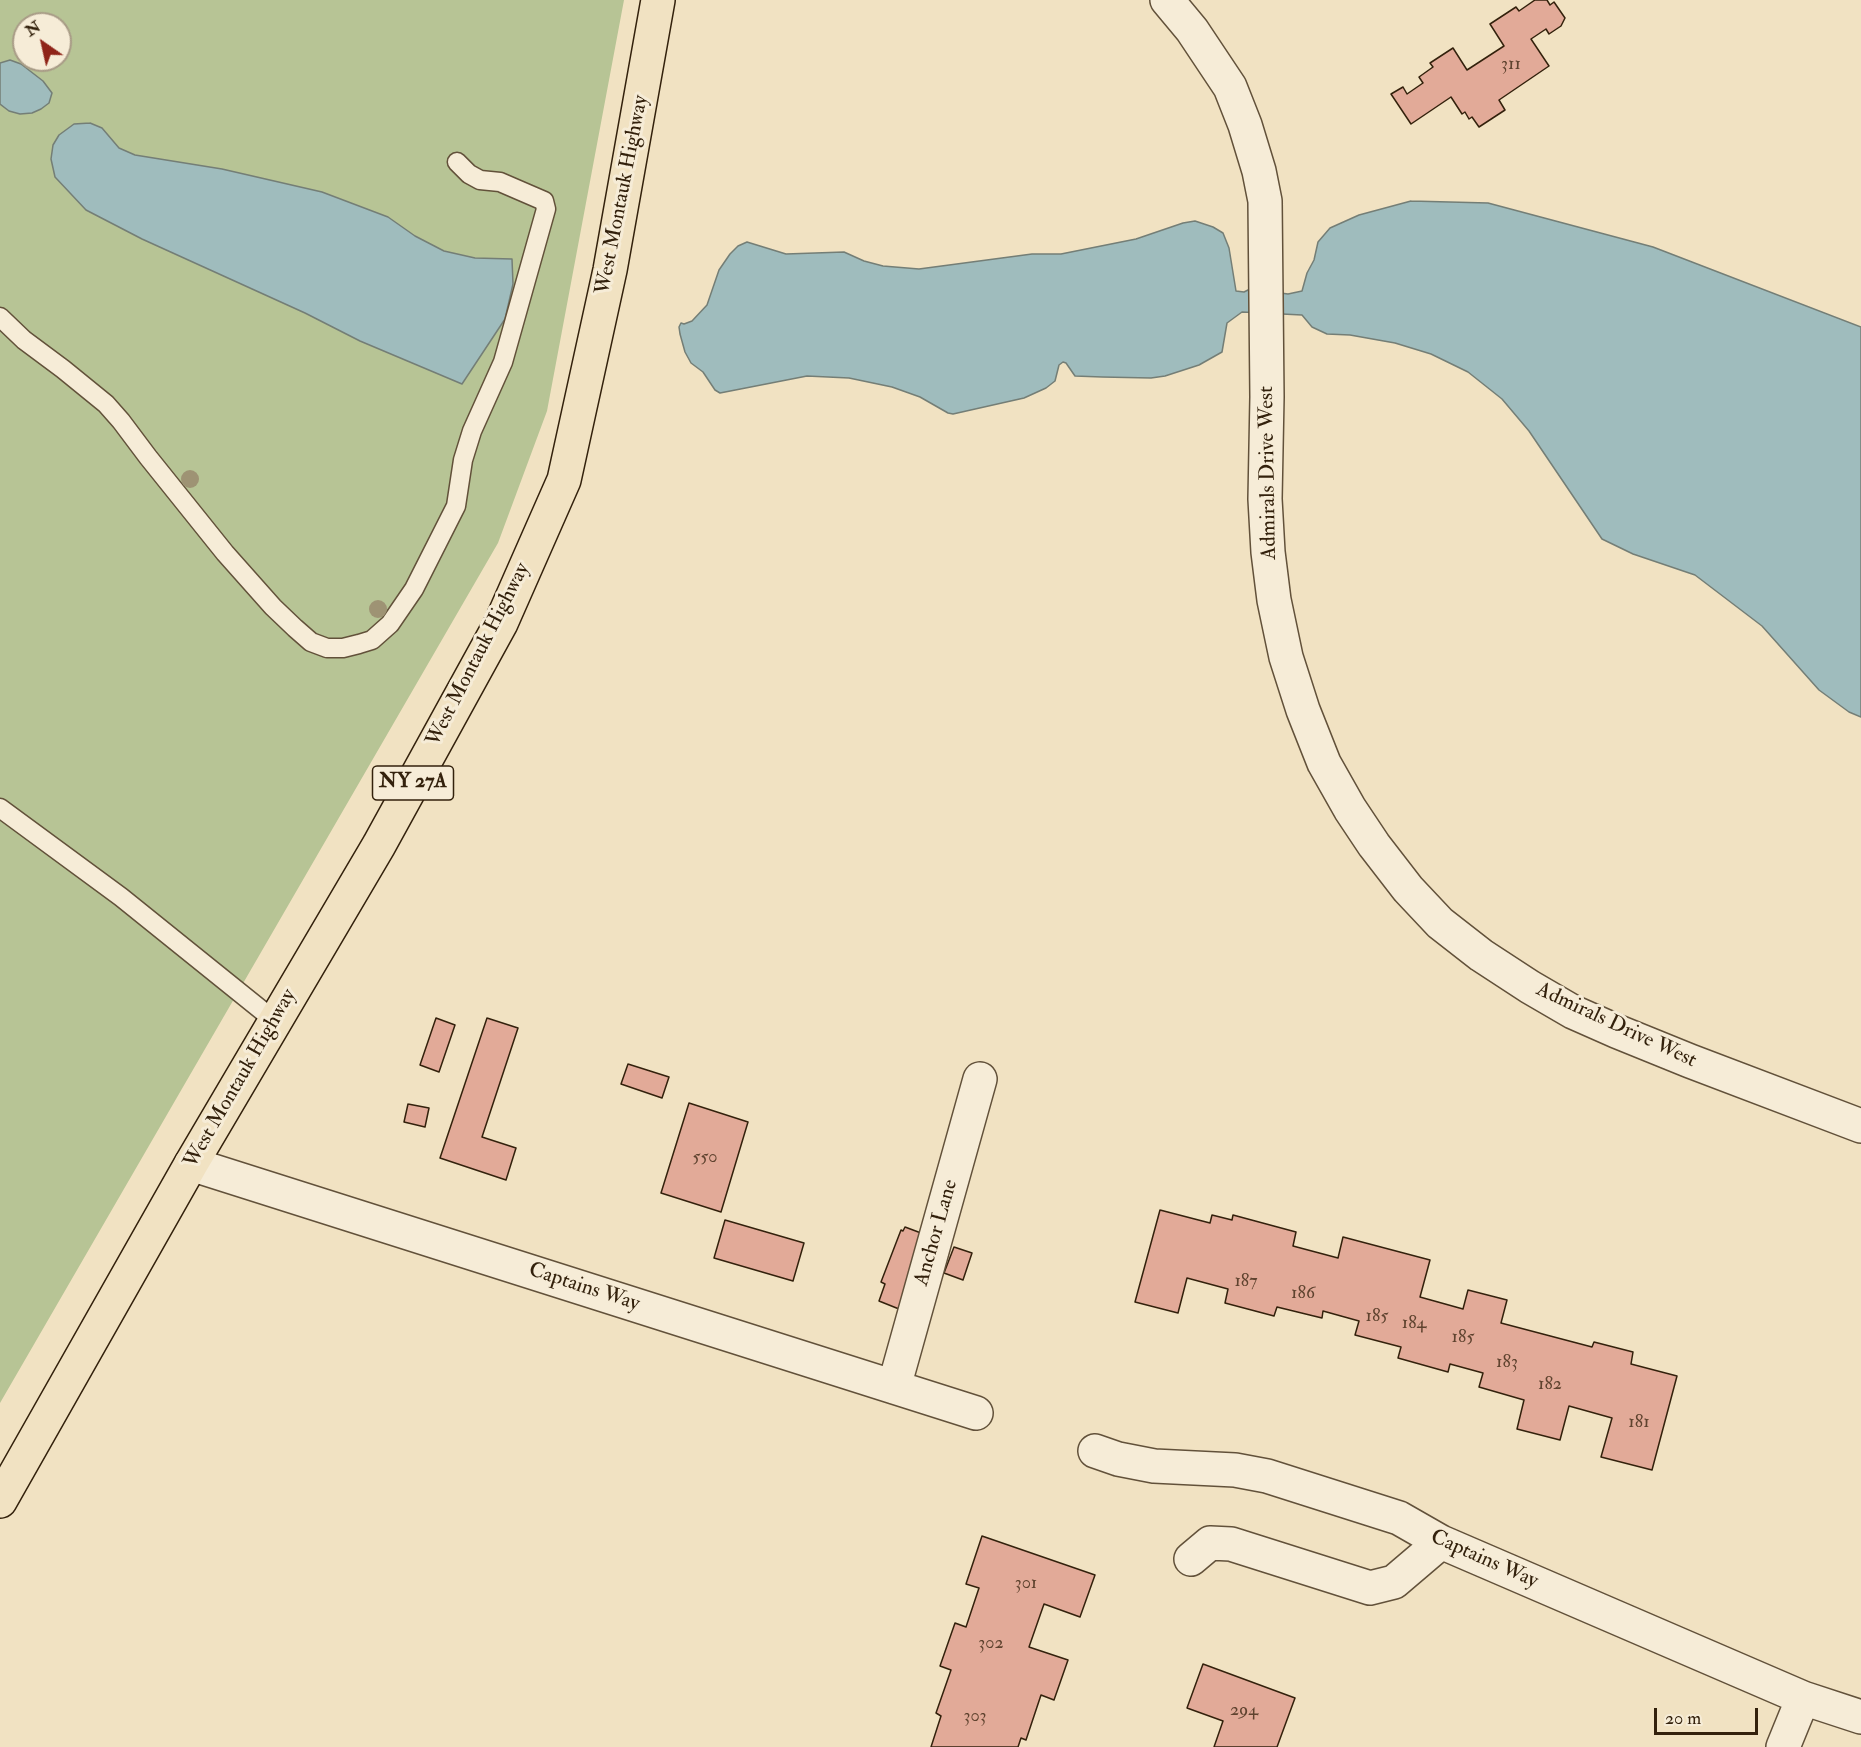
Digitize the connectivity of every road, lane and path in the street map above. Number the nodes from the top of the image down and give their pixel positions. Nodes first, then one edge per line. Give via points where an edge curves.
1 (658, 0) edge
2 (1167, 0) edge
3 (457, 162) dead end
4 (0, 317) edge
5 (0, 808) edge
6 (275, 1021) junction
7 (980, 1079) dead end
8 (1861, 1126) edge
9 (191, 1164) junction
10 (894, 1387) junction
11 (976, 1413) dead end
12 (1095, 1451) dead end
13 (0, 1501) edge
14 (1441, 1542) junction
15 (1191, 1559) dead end
16 (1803, 1698) junction
17 (1861, 1717) edge
18 (1782, 1747) edge

1 - 6 main road, West Montauk Highway / NY 27A via 610,270 564,480 501,623 379,844
2 - 8 street, Admirals Drive West via 1230,87 1256,159 1265,201 1265,510 1274,600 1303,710 1324,763 1350,809 1408,889 1440,923 1530,987 1616,1031
3 - 4 lane via 480,180 500,182 544,201 546,209 503,362 472,430 456,506 414,589 390,624 372,640 343,648 311,642 273,607 225,553 106,404
5 - 6 lane via 121,897
6 - 9 main road, West Montauk Highway / NY 27A
7 - 10 street, Anchor Lane
9 - 10 street, Captains Way
9 - 13 main road, West Montauk Highway / NY 27A
10 - 11 street, Captains Way
12 - 14 street, Captains Way via 1154,1466 1235,1470 1267,1476 1399,1518
14 - 15 street via 1394,1582 1370,1588 1231,1544 1210,1543
14 - 16 street, Captains Way
16 - 17 street, Captains Way
16 - 18 street

